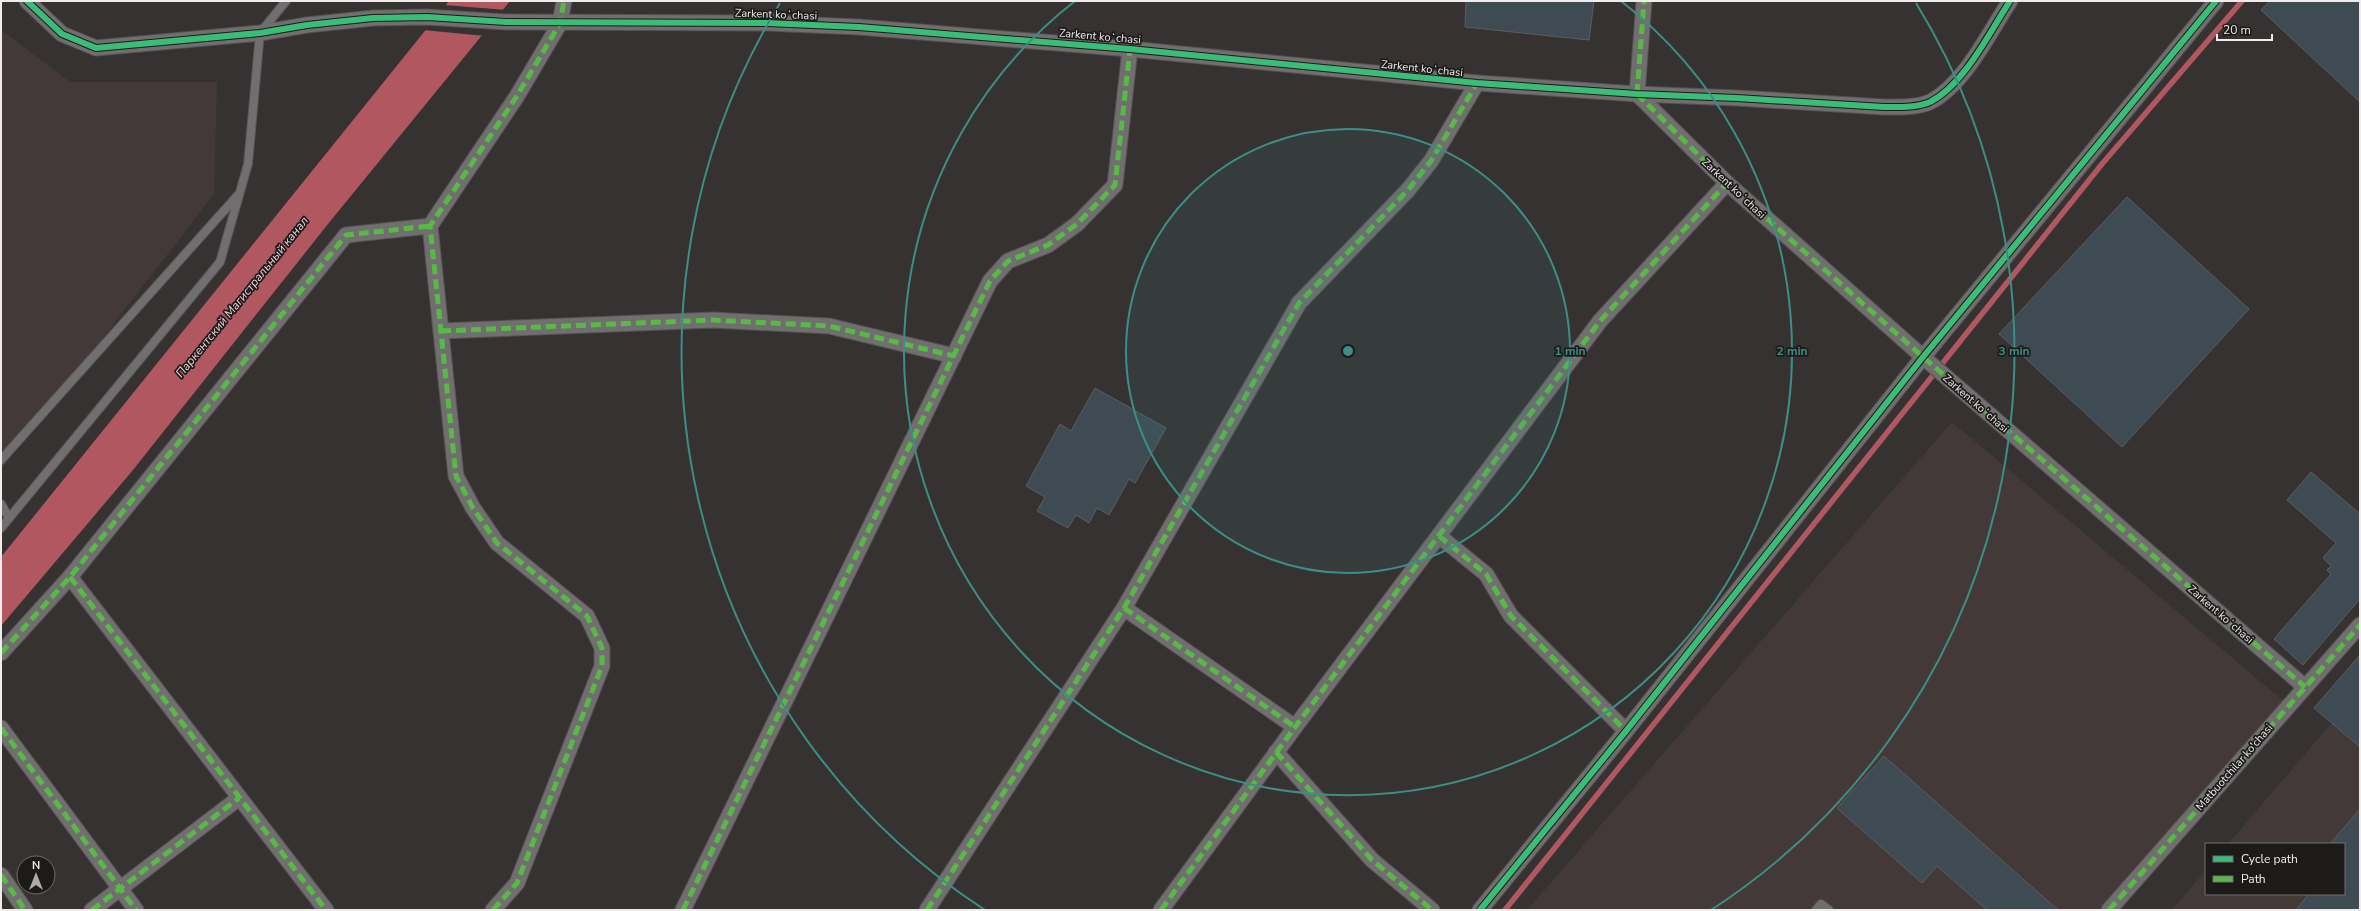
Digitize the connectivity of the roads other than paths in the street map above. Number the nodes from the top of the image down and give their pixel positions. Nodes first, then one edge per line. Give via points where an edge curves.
1 (27, 1) edge
2 (286, 1) edge
3 (564, 1) edge
4 (1644, 1) edge
5 (2010, 1) edge
6 (2216, 1) edge
7 (560, 23) junction
8 (260, 33) junction
9 (1130, 49) junction
10 (1477, 83) junction
11 (1637, 94) junction
12 (1727, 183) junction
13 (240, 193) junction
14 (430, 226) junction
15 (441, 331) junction
16 (954, 356) junction
17 (1928, 361) junction
18 (1, 460) edge
19 (1, 504) edge
20 (9, 518) junction
21 (1, 528) edge
22 (1439, 536) junction
23 (70, 577) junction
24 (1124, 608) junction
25 (2360, 625) edge
26 (1, 653) edge
27 (2305, 687) junction
28 (1295, 727) junction
29 (1, 728) edge
30 (1626, 731) junction
31 (1276, 752) junction
32 (239, 798) junction
33 (1, 876) edge
34 (120, 888) junction
35 (25, 910) edge
36 (92, 910) edge
37 (136, 910) edge
38 (326, 910) edge
39 (493, 910) edge
40 (683, 910) edge
41 (927, 910) edge
42 (1161, 910) edge
43 (1432, 910) edge
44 (1480, 910) edge
45 (1816, 910) edge
46 (1829, 910) edge
47 (2108, 910) edge

1 - 8 street, Zarkent koʻchasi via 62,34 96,48
2 - 8 lane
3 - 7 street
4 - 11 street
5 - 11 street via 1961,75 1948,90 1928,102 1907,107 1884,107
6 - 17 street
7 - 8 street, Zarkent koʻchasi via 427,17 372,18
7 - 9 street, Zarkent koʻchasi via 767,23 859,27
7 - 14 street via 517,96
8 - 13 lane via 248,164
9 - 10 street, Zarkent koʻchasi
9 - 16 street via 1115,185 1078,224 1048,245 1008,261 990,281
10 - 11 street, Zarkent koʻchasi
10 - 24 street via 1431,161 1408,190 1299,303
11 - 12 street, Zarkent koʻchasi
12 - 17 street, Zarkent koʻchasi
12 - 22 street via 1600,321
13 - 18 lane
13 - 20 lane via 220,262
14 - 15 street
14 - 23 street via 346,235
15 - 16 street via 713,320 783,323 829,326
15 - 39 street via 456,476 473,508 497,542 587,616 602,648 602,666 517,883
16 - 40 street
17 - 27 street, Zarkent koʻchasi
17 - 30 street
19 - 20 lane
20 - 21 lane
22 - 28 street
22 - 30 street via 1486,574 1511,616
23 - 26 street
23 - 32 street
24 - 28 street
24 - 41 street
25 - 27 street, Matbuotchilar ko'chasi
27 - 47 street, Matbuotchilar ko'chasi
28 - 31 street
29 - 34 street
30 - 44 street
31 - 42 street
31 - 43 street via 1372,860
32 - 34 street
32 - 38 street
33 - 35 street
34 - 36 street
34 - 37 street
45 - 46 lane via 1821,904

